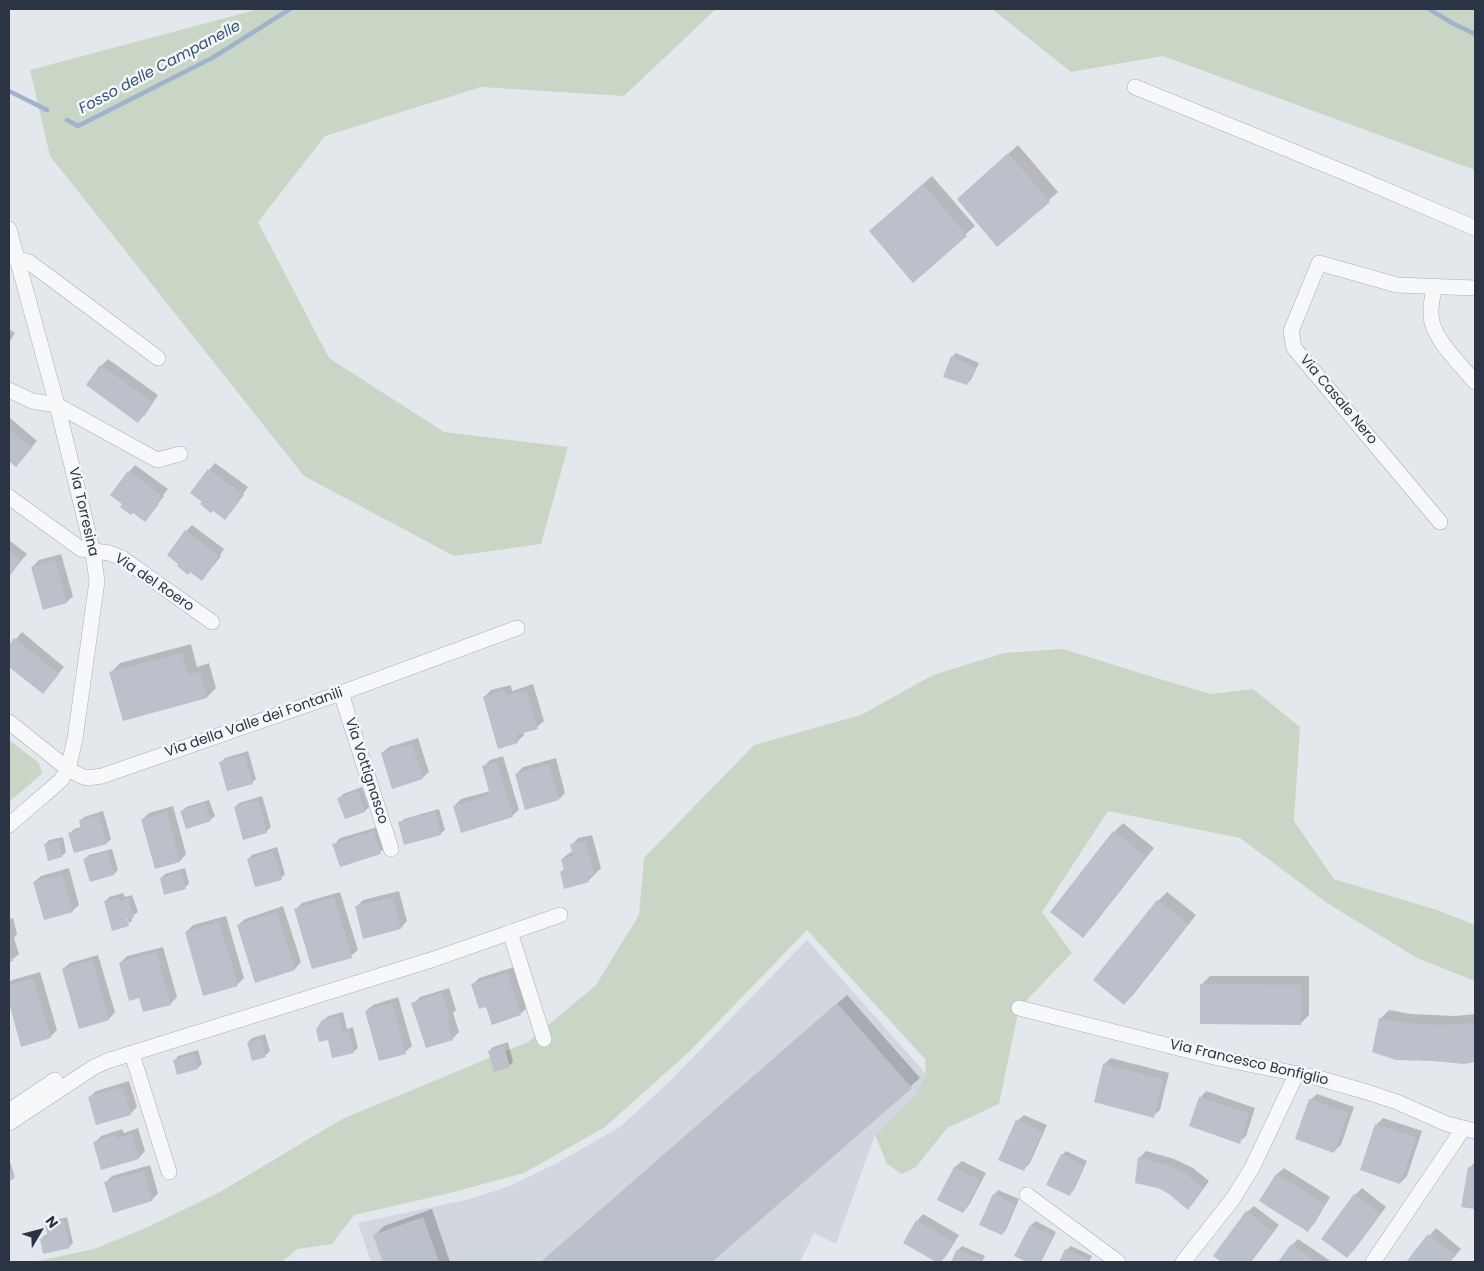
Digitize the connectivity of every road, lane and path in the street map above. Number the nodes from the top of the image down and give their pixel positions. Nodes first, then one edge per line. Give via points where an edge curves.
1 (1135, 87) dead end
2 (1475, 228) edge
3 (9, 230) edge
4 (13, 258) edge
5 (1434, 288) junction
6 (1475, 288) edge
7 (158, 358) dead end
8 (1475, 382) edge
9 (9, 390) edge
10 (57, 405) junction
11 (180, 454) dead end
12 (9, 497) edge
13 (1440, 522) dead end
14 (93, 552) junction
15 (212, 622) dead end
16 (517, 628) dead end
17 (341, 693) junction
18 (9, 722) edge
19 (68, 769) junction
20 (9, 825) edge
21 (391, 849) dead end
22 (560, 915) dead end
23 (510, 932) junction
24 (419, 955) dead end
25 (1019, 1008) dead end
26 (544, 1039) dead end
27 (132, 1054) junction
28 (1297, 1073) junction
29 (9, 1111) edge
30 (9, 1123) edge
31 (1469, 1130) edge
32 (169, 1172) dead end
33 (1027, 1196) dead end
34 (1118, 1262) edge
35 (1183, 1262) edge
36 (1373, 1262) edge

1 - 2 street
3 - 4 street, Via Torresina
4 - 7 street via 29,262
4 - 10 street, Via Torresina
5 - 6 street
5 - 8 street via 1430,316 1433,329
5 - 13 street, Via Casale Nero via 1397,285 1320,263 1291,330 1294,348
9 - 10 street via 32,401
10 - 11 street via 157,460
10 - 14 street, Via Torresina
12 - 14 street, Via del Roero via 81,549
14 - 15 street, Via del Roero via 122,558
14 - 19 street, Via Torresina via 96,589
16 - 17 street, Via della Valle dei Fontanili
17 - 19 street, Via della Valle dei Fontanili via 102,776 84,778
17 - 21 street, Via Vottignasco
18 - 19 street, Via della Valle dei Fontanili
19 - 20 street via 61,780
22 - 23 street
23 - 26 street
23 - 27 street via 434,960
24 - 29 street via 96,1055
25 - 28 street, Via Francesco Bonfiglio via 1218,1058
27 - 30 street via 94,1067
27 - 32 street
28 - 31 street, Via Francesco Bonfiglio via 1367,1092
28 - 35 street via 1252,1168 1232,1200
31 - 36 street
33 - 34 street

